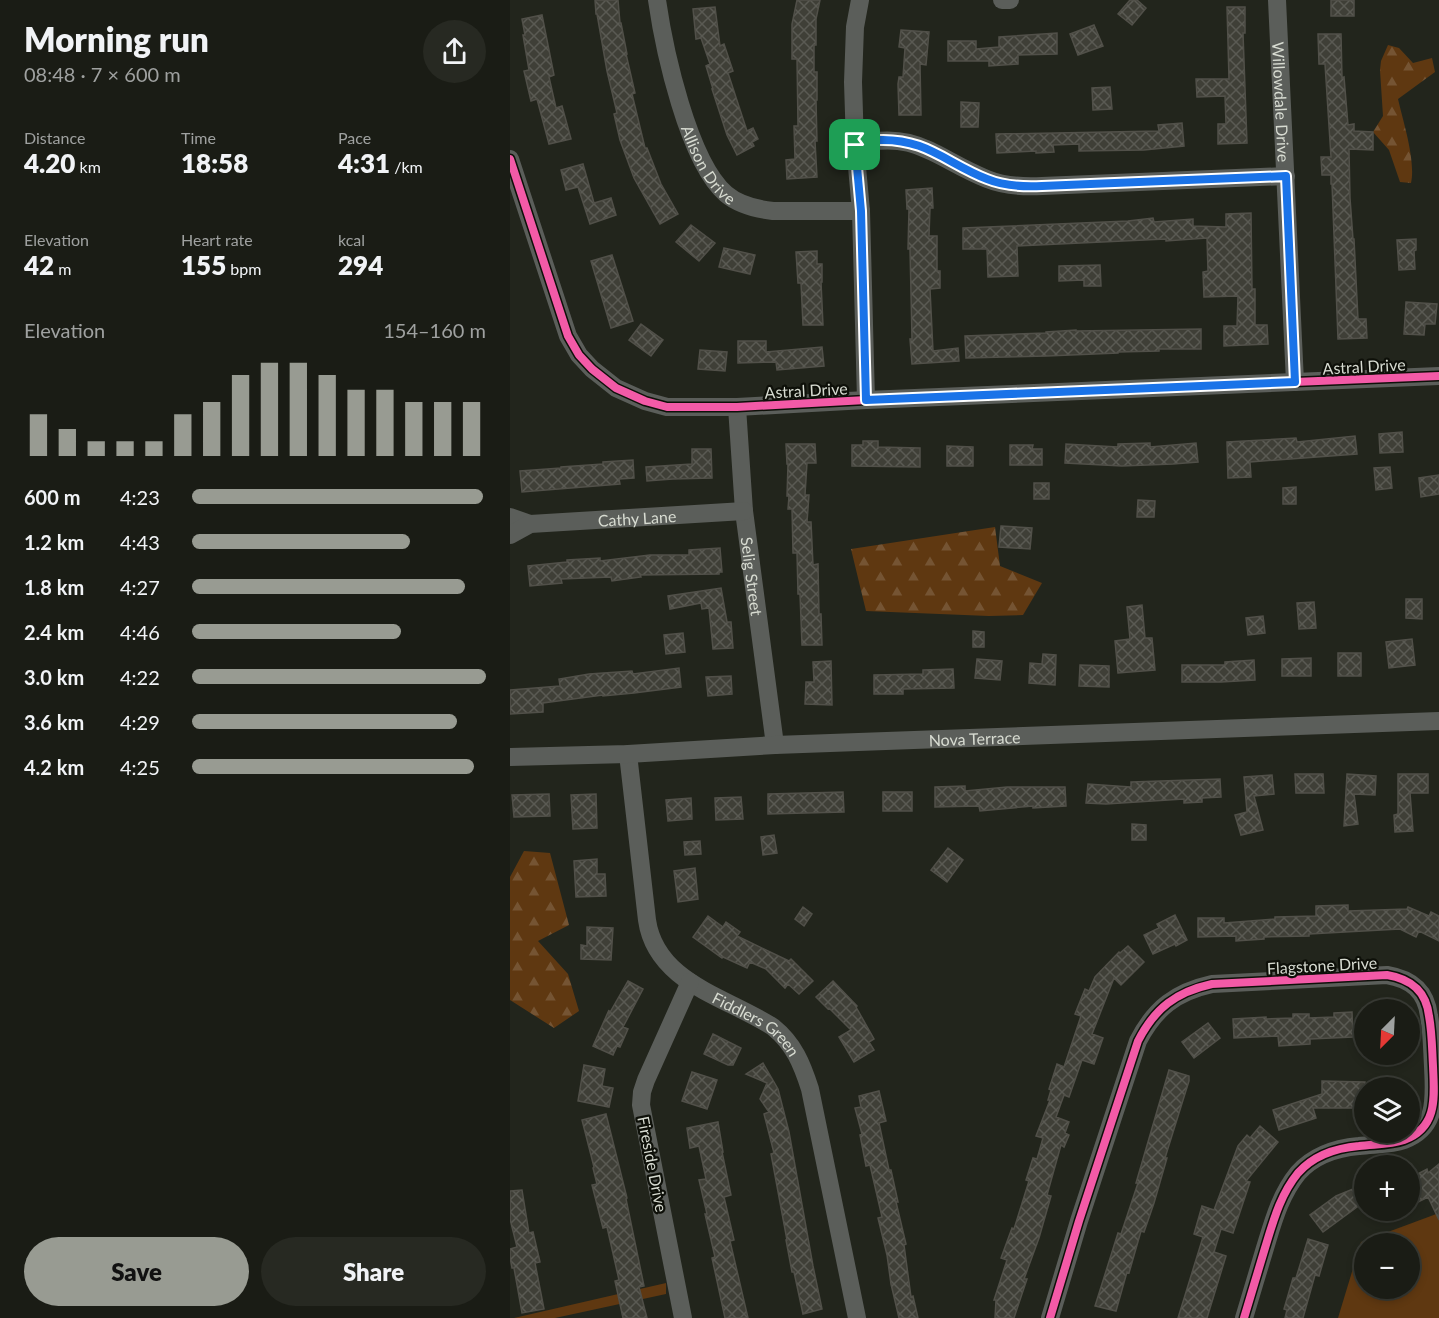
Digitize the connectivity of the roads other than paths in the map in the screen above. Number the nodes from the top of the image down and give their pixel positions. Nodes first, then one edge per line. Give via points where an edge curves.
1 (657, 0) edge
2 (860, 0) edge
3 (1002, 0) edge
4 (1010, 0) edge
5 (1277, 0) edge
6 (855, 145) junction
7 (510, 159) edge
8 (1286, 176) junction
9 (861, 211) junction
10 (1439, 376) edge
11 (1295, 382) junction
12 (866, 400) junction
13 (737, 407) junction
14 (744, 511) junction
15 (510, 517) edge
16 (530, 524) junction
17 (510, 535) edge
18 (1439, 722) edge
19 (775, 745) junction
20 (628, 754) junction
21 (510, 757) edge
22 (690, 982) junction
23 (683, 1318) edge
24 (857, 1318) edge
25 (1050, 1318) edge
26 (1244, 1318) edge

1 - 9 street, Allison Drive via 670,65 696,148 725,193 761,210
2 - 6 street via 853,56
3 - 4 street
5 - 8 street, Willowdale Drive
6 - 8 street via 878,140 910,143 987,179 1020,186
6 - 9 street
7 - 13 street, Astral Drive via 568,336 579,355 616,388 645,401 666,407
8 - 11 street, Willowdale Drive
9 - 12 street
10 - 11 street, Astral Drive
11 - 12 street, Astral Drive
12 - 13 street, Astral Drive
13 - 14 street, Selig Street
14 - 16 street, Cathy Lane
14 - 19 street, Selig Street
15 - 16 street, Cathy Lane
16 - 17 street, Cathy Lane
18 - 19 street, Nova Terrace
19 - 20 street, Nova Terrace
20 - 21 street, Nova Terrace
20 - 22 street, Fiddlers Green via 650,933 666,963
22 - 23 street, Fireside Drive via 646,1080 641,1105
22 - 24 street, Fiddlers Green via 773,1026 801,1062 813,1100
25 - 26 street, Flagstone Drive via 1138,1041 1157,1012 1186,992 1212,984 1387,975 1406,980 1428,1003 1434,1101 1431,1113 1420,1130 1407,1138 1332,1150 1298,1173 1276,1211

